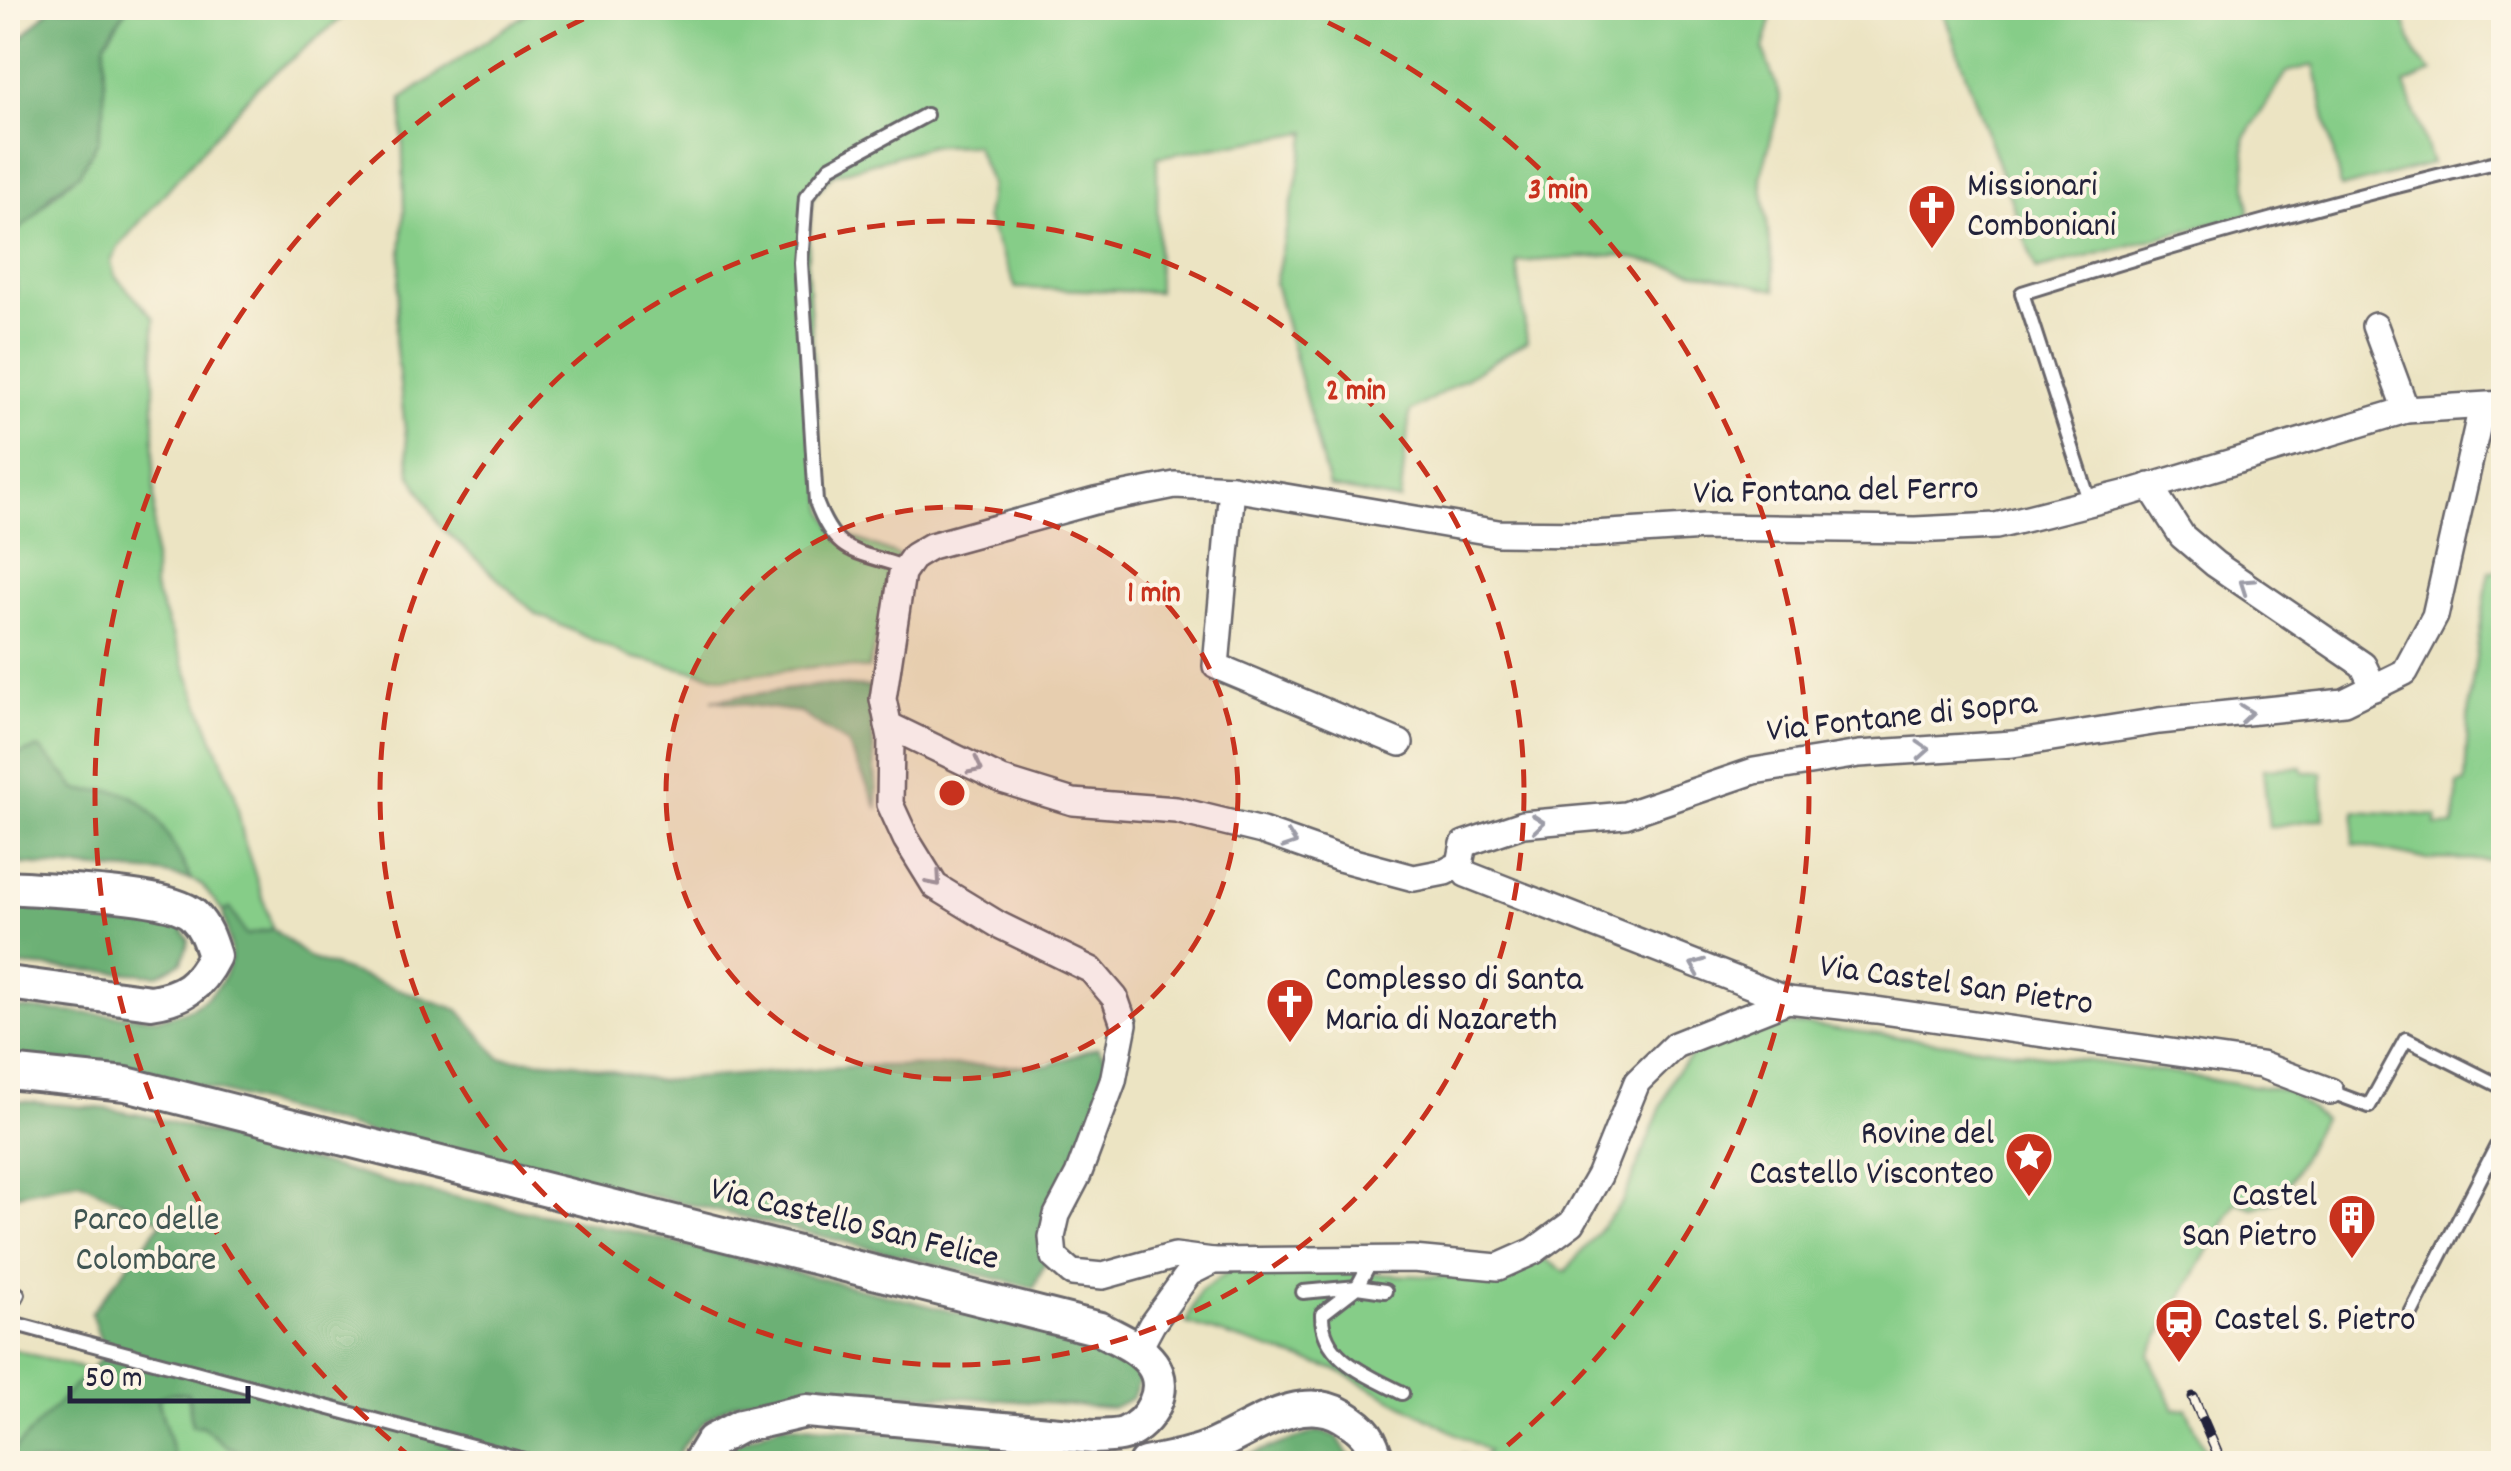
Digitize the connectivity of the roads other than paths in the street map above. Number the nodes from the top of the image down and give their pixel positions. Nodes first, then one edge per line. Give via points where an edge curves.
1 (926, 115) dead end
2 (2504, 160) edge
3 (2375, 326) dead end
4 (2493, 405) edge
5 (2417, 409) junction
6 (2150, 486) junction
7 (1232, 488) junction
8 (2090, 503) junction
9 (906, 568) junction
10 (2374, 688) junction
11 (888, 725) junction
12 (1400, 743) dead end
13 (1460, 864) junction
14 (8, 887) edge
15 (8, 982) edge
16 (1788, 1000) junction
17 (8, 1072) edge
18 (2504, 1088) edge
19 (2332, 1092) joint
20 (2504, 1132) edge
21 (1372, 1259) junction
22 (1213, 1261) junction
23 (1357, 1286) junction
24 (1385, 1290) dead end
25 (1303, 1292) dead end
26 (18, 1294) dead end
27 (8, 1312) edge
28 (2408, 1319) dead end
29 (8, 1322) edge
30 (1138, 1350) junction
31 (1402, 1393) dead end
32 (539, 1464) edge
33 (698, 1464) edge
34 (1145, 1464) edge
35 (1378, 1464) edge

1 - 9 lane via 830,166 806,197 801,264 816,502 826,529 852,552
2 - 8 lane via 2348,197 2022,293
3 - 5 street
4 - 5 street, Via Fontana del Ferro
4 - 10 street via 2435,616 2405,672
5 - 6 street, Via Fontana del Ferro
6 - 8 street, Via Fontana del Ferro
10 -> 6 street via 2362,665 2182,536
7 - 8 street, Via Fontana del Ferro via 1498,533 1980,527
7 - 9 street, Via Fontana del Ferro via 1175,484 1095,500 931,546
7 - 12 street via 1216,666
9 - 11 street via 892,625 884,699
13 -> 10 street, Via Fontane di Sopra via 1464,844 1523,824 1626,816 1754,770 2344,702
11 -> 13 street, Via Fontane di Sopra via 1002,780 1073,802 1176,810 1414,878
11 -> 22 street, Via Castel San Pietro via 890,804 935,886 1091,970 1116,998 1123,1043 1094,1134 1057,1215 1054,1257 1072,1273 1104,1276 1175,1256
16 -> 13 street via 1466,874
14 - 15 street via 162,901 190,912 207,932 214,956 190,990 151,1002
16 - 19 street, Via Castel San Pietro via 2261,1065
16 - 21 street, Via Castel San Pietro via 1675,1045 1637,1082 1572,1223 1534,1251 1498,1267
17 - 30 street, Via Castello San Felice via 163,1093 1100,1330
18 - 19 lane via 2406,1039 2369,1106
20 - 28 lane
21 - 22 street, Via Castel San Pietro
21 - 23 lane
22 - 30 street via 1189,1273
23 - 24 lane
23 - 25 lane
23 - 31 lane via 1322,1314 1321,1330 1333,1351
26 - 27 lane
29 - 32 lane
30 - 33 street via 1154,1366 1157,1401 1142,1423 1121,1436 806,1411 740,1426 712,1441
34 - 35 street via 1201,1451 1307,1406 1335,1410 1364,1428

